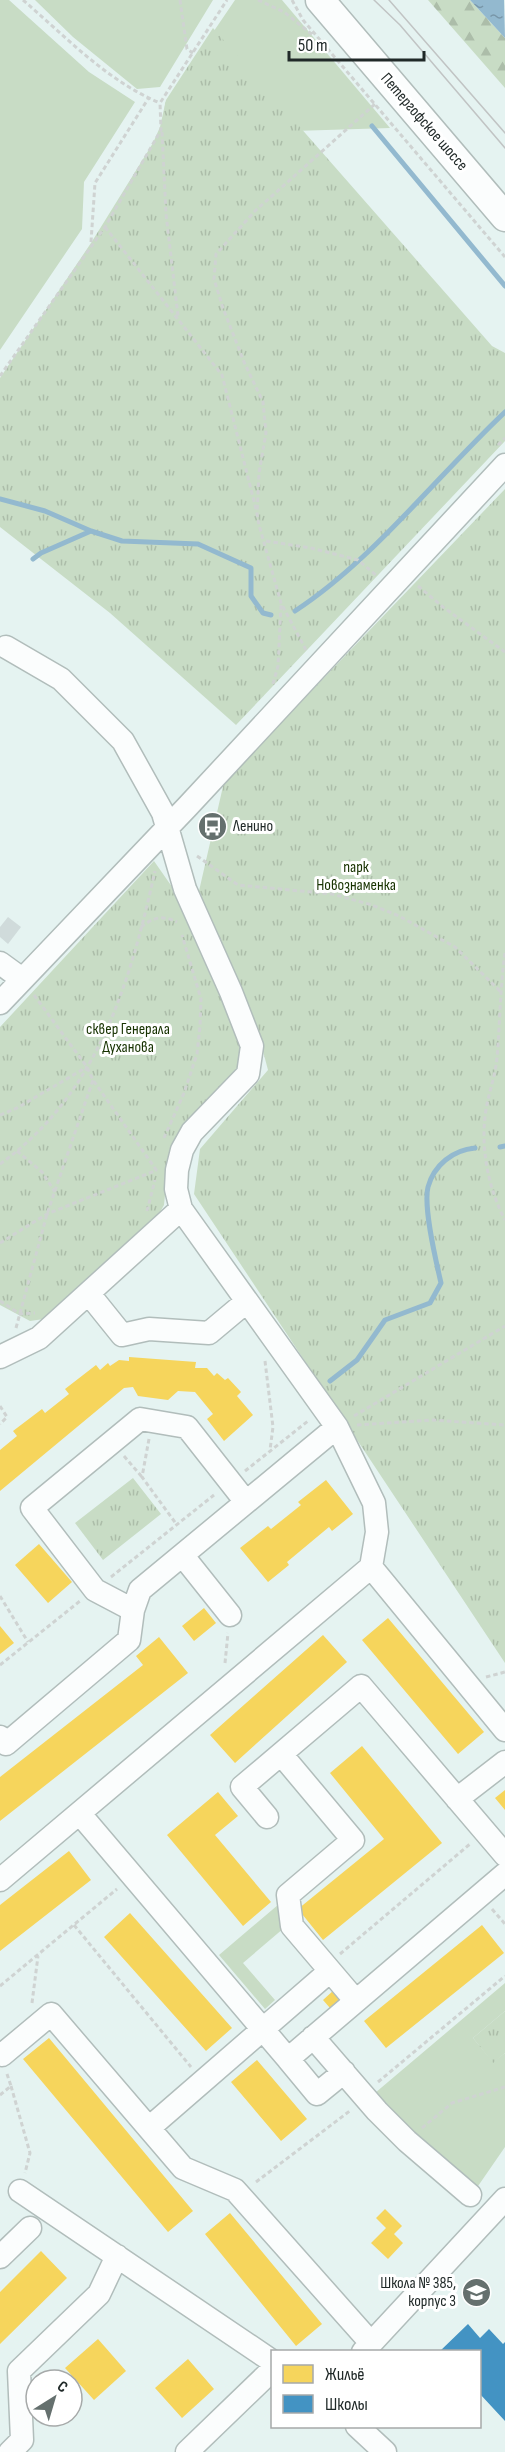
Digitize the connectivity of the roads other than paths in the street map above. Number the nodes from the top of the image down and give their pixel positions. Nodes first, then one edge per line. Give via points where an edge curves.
1 (320, 0) edge
2 (345, 0) edge
3 (505, 187) edge
4 (505, 217) edge
5 (505, 465) edge
6 (6, 647) dead end
7 (168, 827) junction
8 (0, 963) edge
9 (22, 979) junction
10 (0, 1003) edge
11 (179, 1199) junction
12 (89, 1294) junction
13 (246, 1302) junction
14 (4, 1355) edge
15 (337, 1426) junction
16 (246, 1502) junction
17 (183, 1556) junction
18 (371, 1567) junction
19 (133, 1610) junction
20 (230, 1615) road end
21 (505, 1730) edge
22 (0, 1737) edge
23 (282, 1754) junction
24 (505, 1762) edge
25 (457, 1799) junction
26 (80, 1815) junction
27 (267, 1817) dead end
28 (505, 1855) edge
29 (505, 1874) edge
30 (0, 1880) edge
31 (328, 1968) junction
32 (355, 2000) junction
33 (263, 2030) junction
34 (314, 2037) junction
35 (2, 2059) edge
36 (288, 2059) junction
37 (344, 2072) junction
38 (149, 2128) junction
39 (20, 2191) dead end
40 (470, 2195) dead end
41 (505, 2199) edge
42 (30, 2228) dead end
43 (0, 2256) edge
44 (117, 2256) junction
45 (367, 2347) edge
46 (271, 2360) edge
47 (271, 2372) edge
48 (358, 2428) edge
49 (10, 2452) edge
50 (187, 2452) edge
51 (384, 2452) edge

1 - 4 main road, Петергофское шоссе
2 - 3 main road, Петергофское шоссе
5 - 7 street
6 - 7 street via 61,679 123,741
7 - 9 street
7 - 11 street via 185,890 252,1046 248,1074 192,1132 183,1150 177,1170
8 - 9 street
9 - 10 street
11 - 12 street
11 - 13 street
12 - 13 street via 122,1335 149,1329 209,1333
12 - 14 street via 39,1338
13 - 15 street
15 - 16 street
15 - 18 street via 374,1503 377,1532
16 - 17 street
16 - 19 street via 187,1427 140,1419 32,1508 95,1590
17 - 19 street via 140,1590
17 - 20 street
18 - 21 street
18 - 26 street
19 - 22 street via 129,1640 6,1744
23 - 25 street via 361,1686
23 - 27 street via 242,1787
23 - 31 street via 353,1840 288,1895 292,1926
24 - 25 street
25 - 28 street
26 - 30 street
26 - 33 street
29 - 32 street
31 - 32 street
31 - 33 street
32 - 34 street
33 - 36 street
33 - 38 street
34 - 36 street
34 - 37 street
35 - 38 street via 51,2014
36 - 37 street via 317,2094
37 - 40 street via 407,2141
38 - 45 street via 183,2168 235,2190
39 - 44 street
41 - 45 street
42 - 43 street
44 - 46 street
44 - 49 street via 99,2294 20,2372 22,2440
47 - 50 street
48 - 51 street

